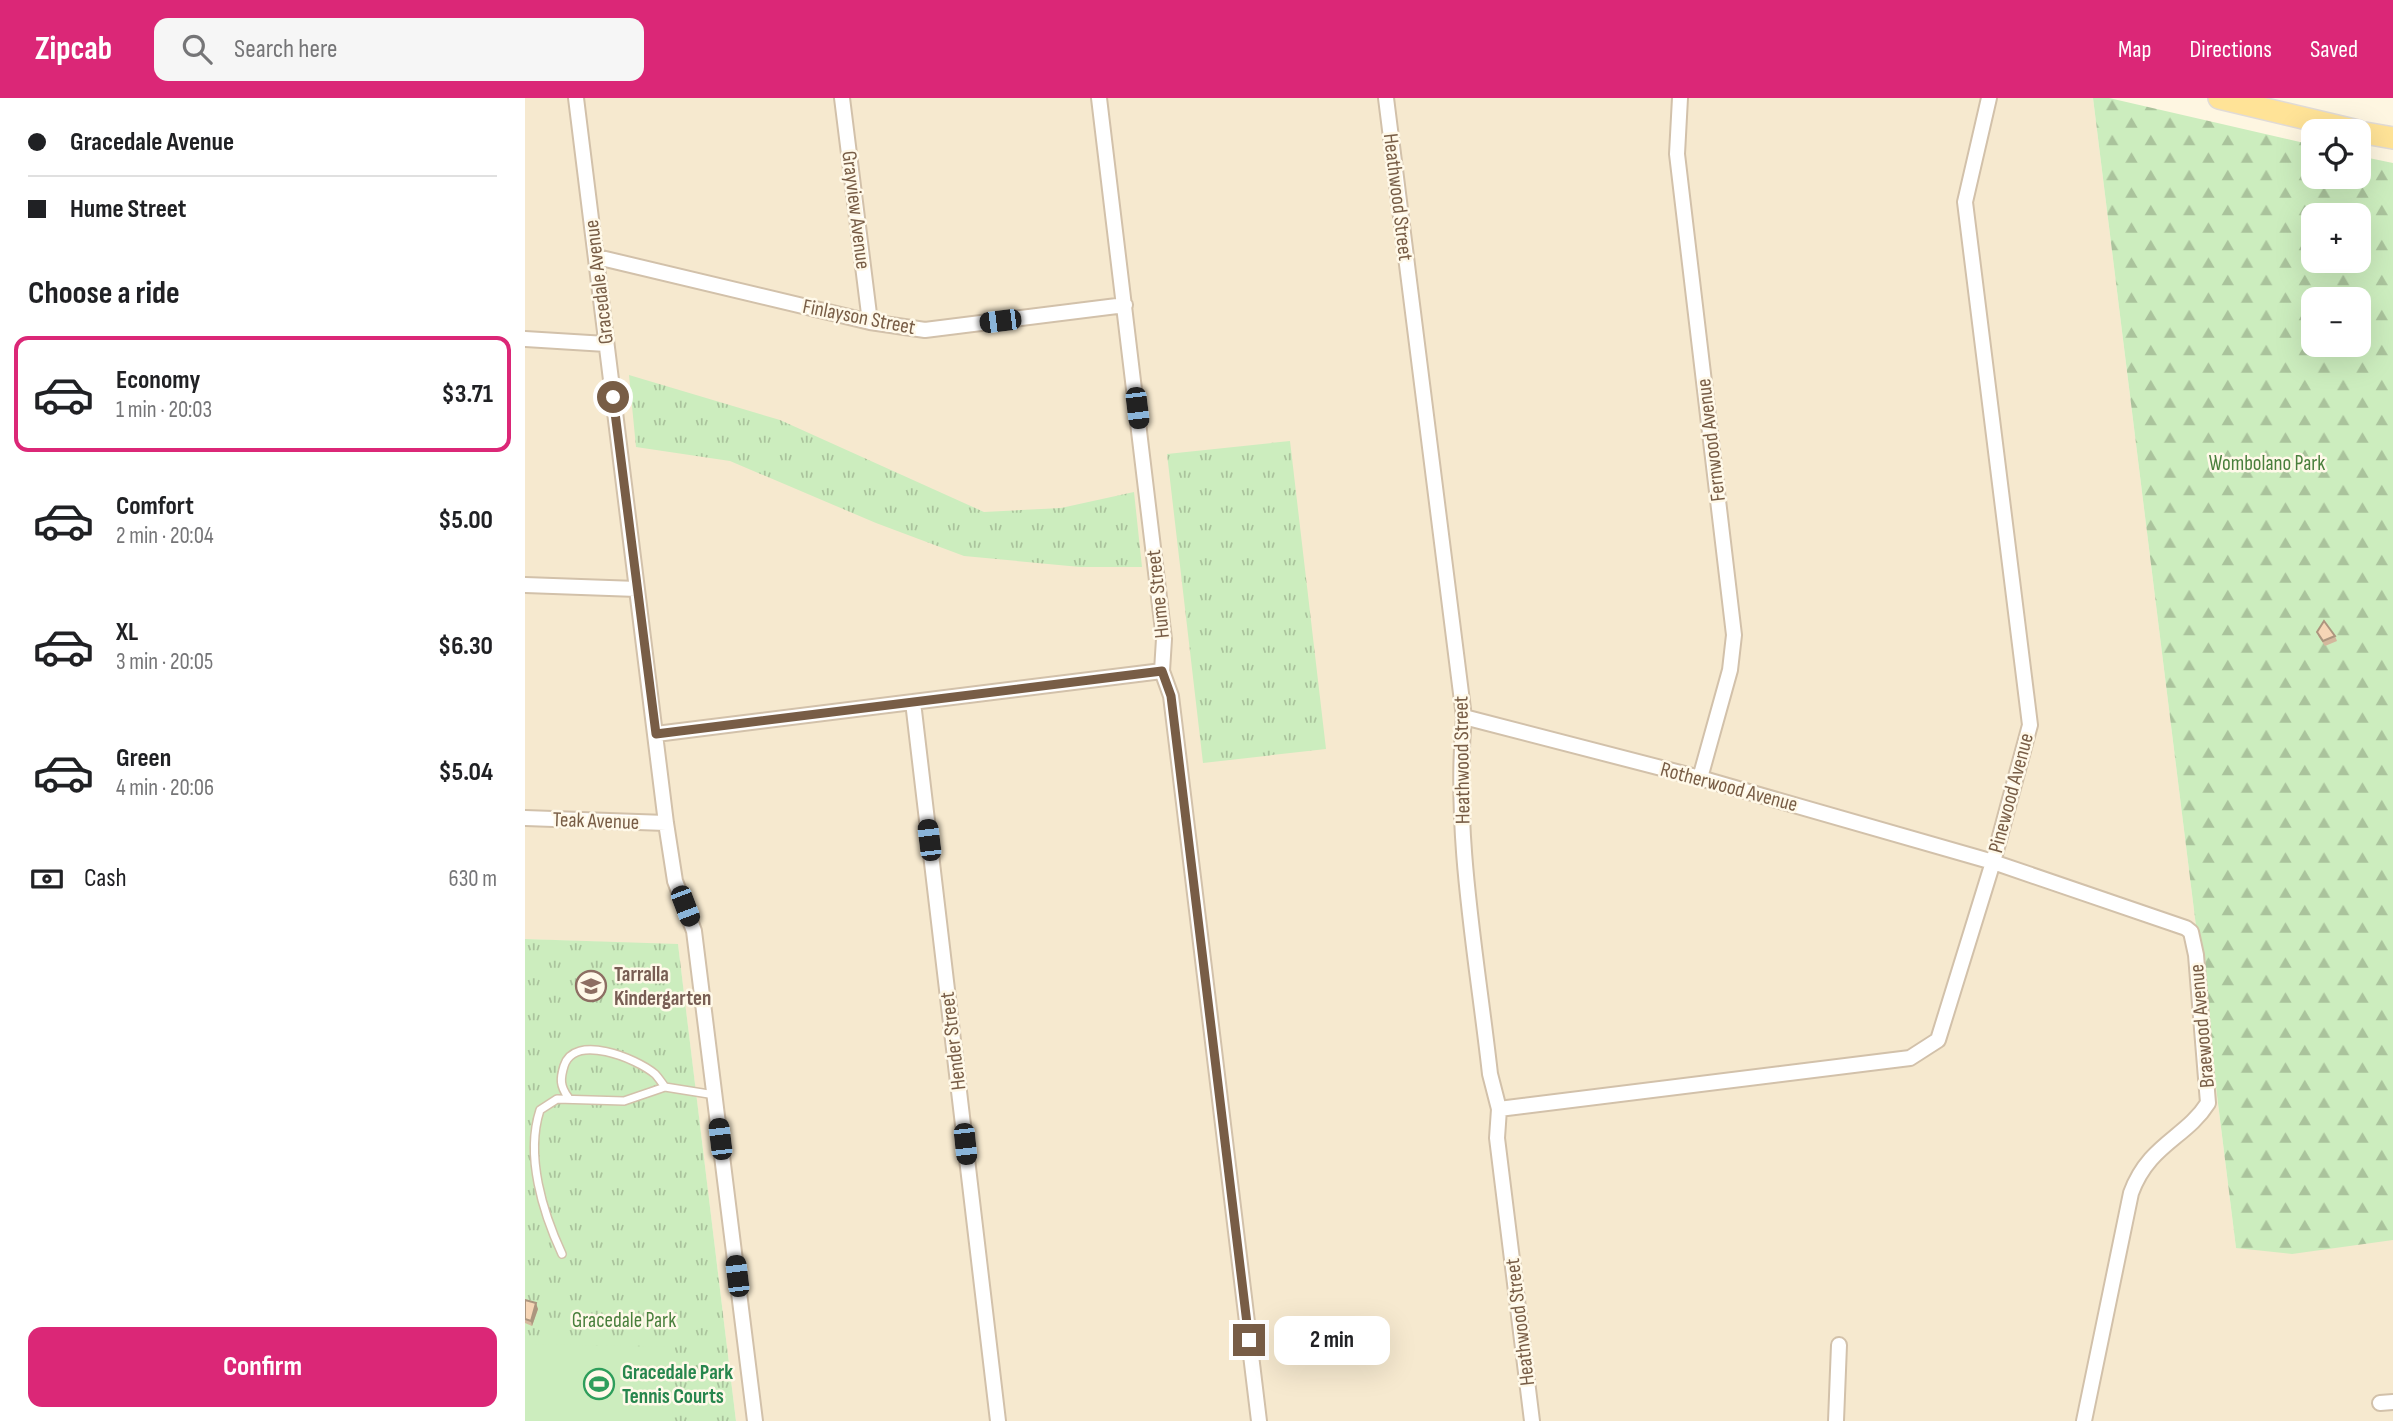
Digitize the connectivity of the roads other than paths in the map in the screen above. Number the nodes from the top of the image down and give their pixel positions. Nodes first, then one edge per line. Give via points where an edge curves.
1 (576, 98) edge
2 (842, 98) edge
3 (1099, 98) edge
4 (1386, 98) edge
5 (1680, 98) edge
6 (1989, 98) edge
7 (2219, 98) edge
8 (2307, 119) edge
9 (2371, 134) edge
10 (2393, 138) edge
11 (597, 257) junction
12 (1125, 305) junction
13 (870, 322) junction
14 (525, 339) edge
15 (606, 344) junction
16 (525, 585) edge
17 (637, 589) junction
18 (1162, 671) junction
19 (913, 702) junction
20 (1464, 718) junction
21 (656, 734) junction
22 (1700, 778) junction
23 (525, 818) edge
24 (666, 823) junction
25 (1993, 862) junction
26 (665, 1087) junction
27 (715, 1095) junction
28 (568, 1097) junction
29 (1499, 1109) junction
30 (562, 1254) dead end
31 (1839, 1345) dead end
32 (755, 1421) edge
33 (998, 1421) edge
34 (1259, 1421) edge
35 (1532, 1421) edge
36 (1836, 1421) edge
37 (2084, 1421) edge

1 - 11 street, Gracedale Avenue
2 - 13 street, Grayview Avenue
3 - 12 street, Hume Street
4 - 20 street, Heathwood Street
5 - 22 street, Fernwood Avenue via 1677,154 1734,635 1730,670
6 - 25 street, Pinewood Avenue via 1965,202 2030,725
7 - 8 main road
9 - 10 main road
11 - 13 street, Finlayson Street
11 - 15 street, Gracedale Avenue
12 - 13 street, Finlayson Street via 925,330
12 - 18 street, Hume Street via 1164,639
14 - 15 street
15 - 17 street, Gracedale Avenue
16 - 17 street
17 - 21 street, Gracedale Avenue
18 - 19 street
18 - 34 street, Hume Street via 1171,696
19 - 21 street
19 - 33 street, Hender Street
20 - 22 street, Rotherwood Avenue
20 - 29 street, Heathwood Street via 1464,848 1490,1074
21 - 24 street, Gracedale Avenue
22 - 25 street, Rotherwood Avenue
23 - 24 street, Teak Avenue
24 - 27 street, Gracedale Avenue via 675,881 694,931
25 - 29 street, Pinewood Avenue via 1938,1040 1910,1058
25 - 37 street, Braewood Avenue via 2186,928 2196,955 2208,1102 2148,1160 2137,1177
26 - 27 lane
26 - 28 lane via 624,1101
26 - 28 lane via 654,1074 627,1060 585,1049 567,1057 561,1077
27 - 32 street, Gracedale Avenue
28 - 30 lane via 549,1102 541,1111 535,1136 543,1208
29 - 35 street, Heathwood Street via 1497,1138
31 - 36 street

